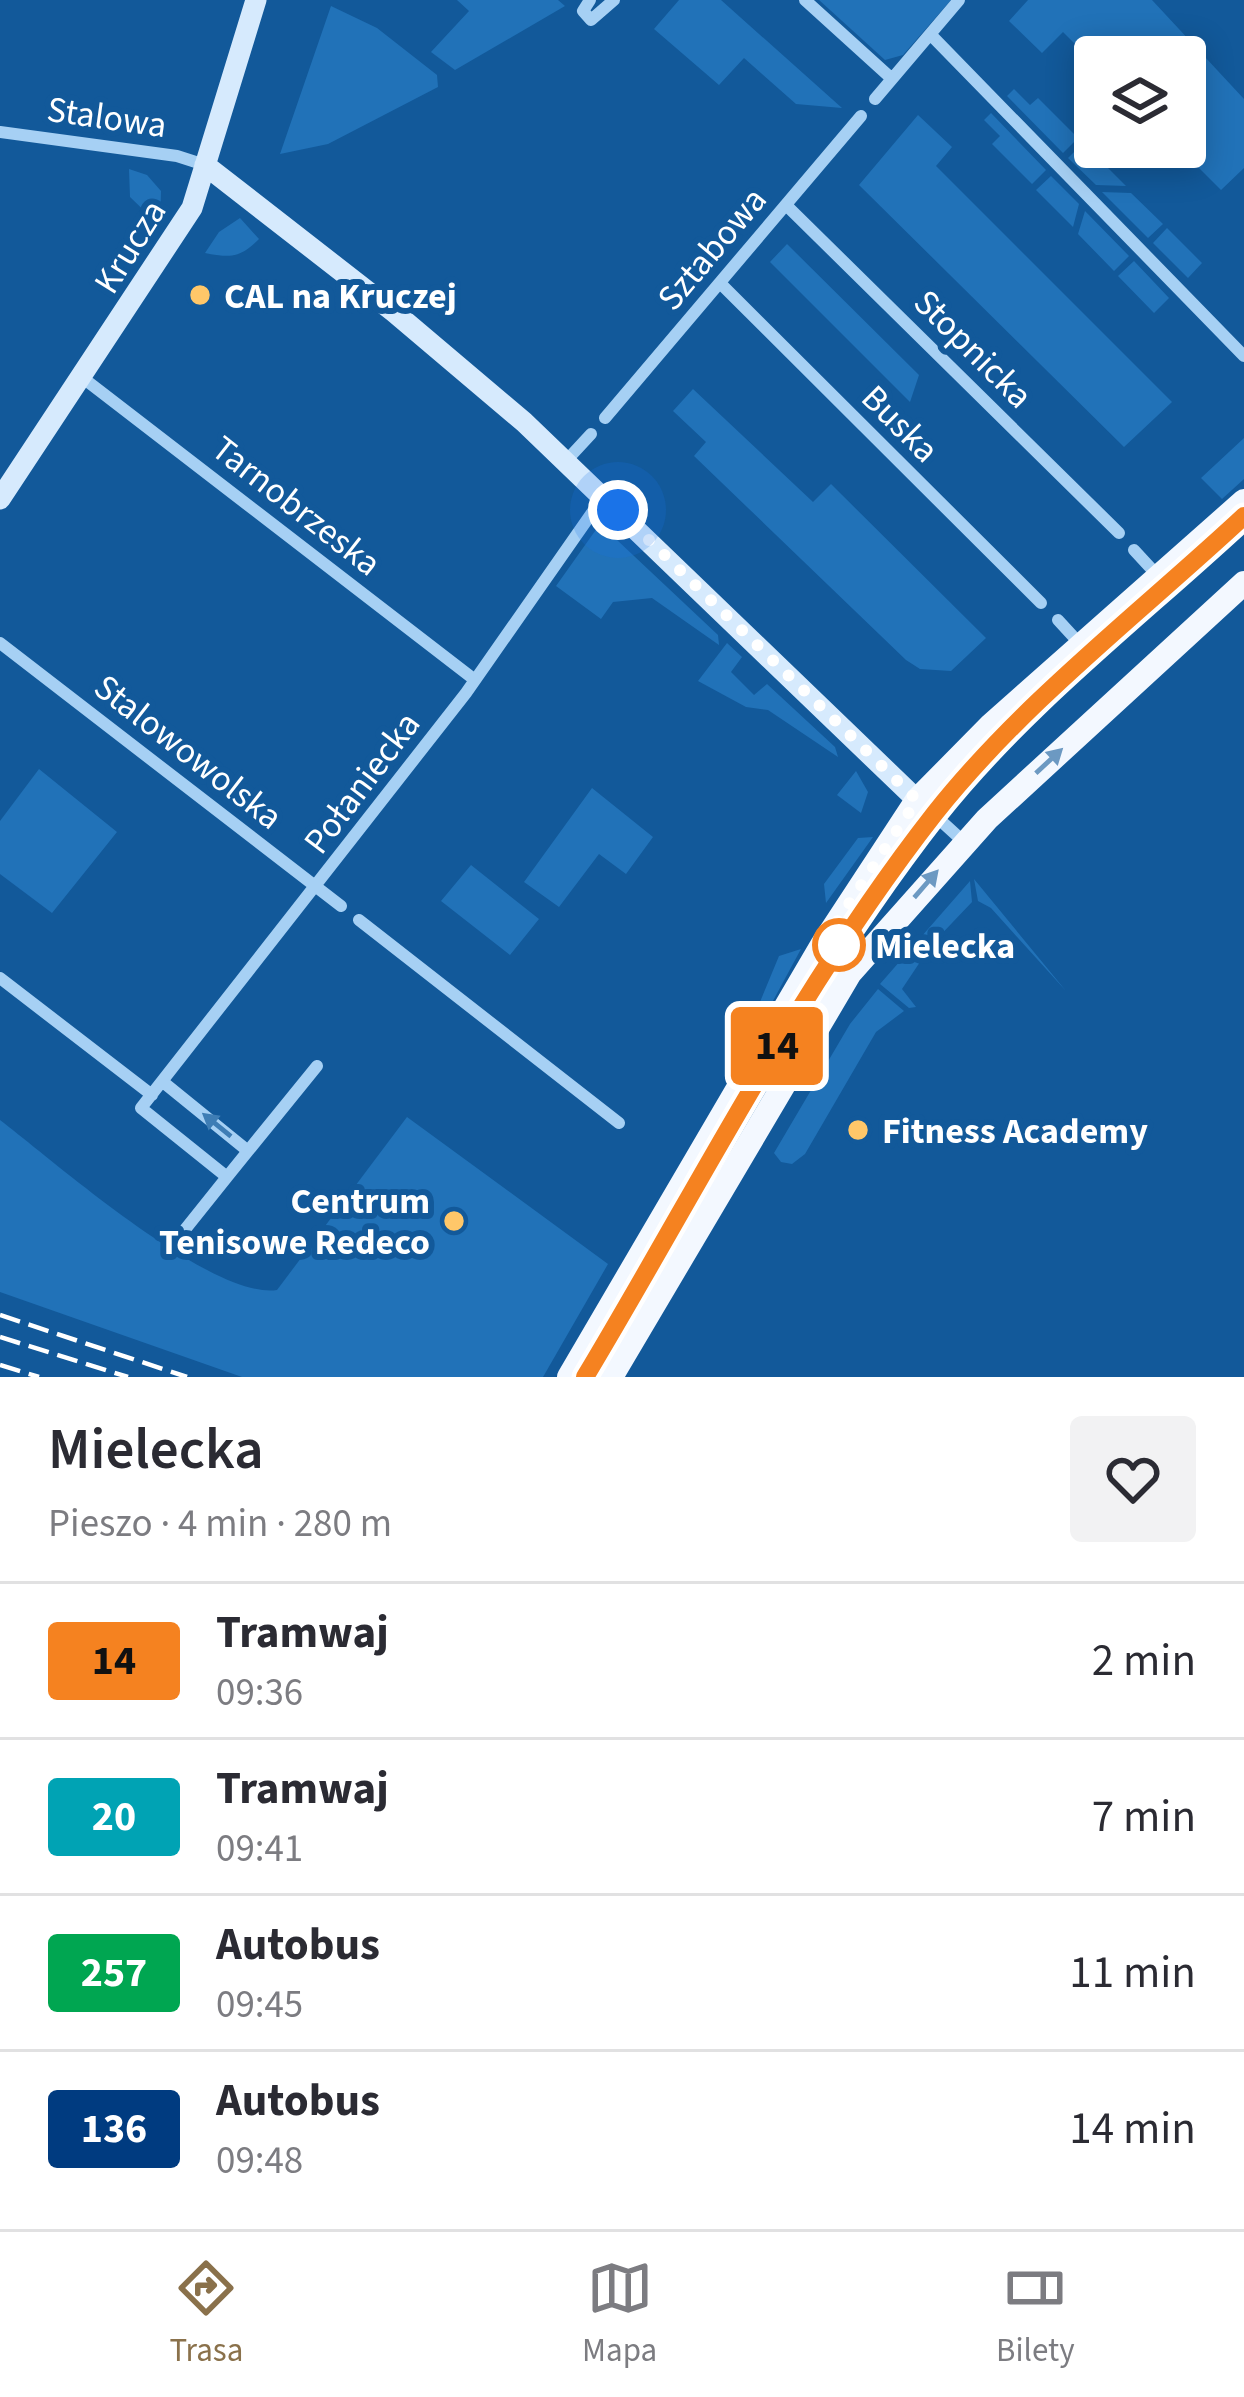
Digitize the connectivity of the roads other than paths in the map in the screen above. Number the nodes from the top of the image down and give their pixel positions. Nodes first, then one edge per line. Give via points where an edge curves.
1 (256, 0) edge
2 (590, 0) edge
3 (614, 0) edge
4 (805, 0) edge
5 (959, 0) edge
6 (930, 34) junction
7 (891, 78) junction
8 (874, 99) dead end
9 (861, 116) dead end
10 (0, 131) edge
11 (205, 165) junction
12 (787, 206) junction
13 (720, 283) junction
14 (1244, 356) edge
15 (83, 378) junction
16 (605, 418) dead end
17 (591, 434) dead end
18 (566, 461) junction
19 (2, 491) edge
20 (604, 496) junction
21 (1244, 501) edge
22 (1119, 533) dead end
23 (1134, 550) dead end
24 (1159, 577) junction
25 (1244, 583) edge
26 (1041, 603) dead end
27 (1058, 620) dead end
28 (0, 643) edge
29 (1081, 645) junction
30 (475, 680) junction
31 (917, 800) junction
32 (964, 842) junction
33 (318, 888) junction
34 (341, 906) dead end
35 (359, 920) dead end
36 (0, 978) edge
37 (317, 1066) dead end
38 (163, 1082) junction
39 (152, 1095) junction
40 (620, 1123) dead end
41 (248, 1150) junction
42 (227, 1178) junction
43 (183, 1232) dead end
44 (569, 1377) edge
45 (611, 1377) edge

1 - 11 street, Krucza
2 - 3 street via 583,11 591,20
4 - 7 street
5 - 6 street
6 - 7 street
6 - 14 street
7 - 8 street
9 - 12 street, Sztabowa
10 - 11 street, Stalowa
11 - 15 street, Krucza via 178,233
11 - 18 street via 394,312
12 - 13 street, Sztabowa
12 - 22 street, Stopnicka
13 - 16 street, Sztabowa
13 - 26 street, Buska
15 - 19 street, Krucza
15 - 30 street, Tarnobrzeska
17 - 18 street
18 - 20 street
20 - 30 street, Połaniecka
20 - 31 street
21 - 24 main road
23 - 24 street
24 - 29 main road
32 -> 25 main road
27 - 29 street
28 - 33 street, Stalowowolska
29 - 31 main road
30 - 33 street, Połaniecka
31 - 32 street
31 - 44 main road
45 -> 32 main road via 836,993
33 - 34 street, Stalowowolska
33 - 38 street, Połaniecka
35 - 40 street
36 - 39 street
37 - 41 street
38 - 39 street, Połaniecka
41 -> 38 street
39 - 42 street via 141,1108
41 - 42 street
42 - 43 street

